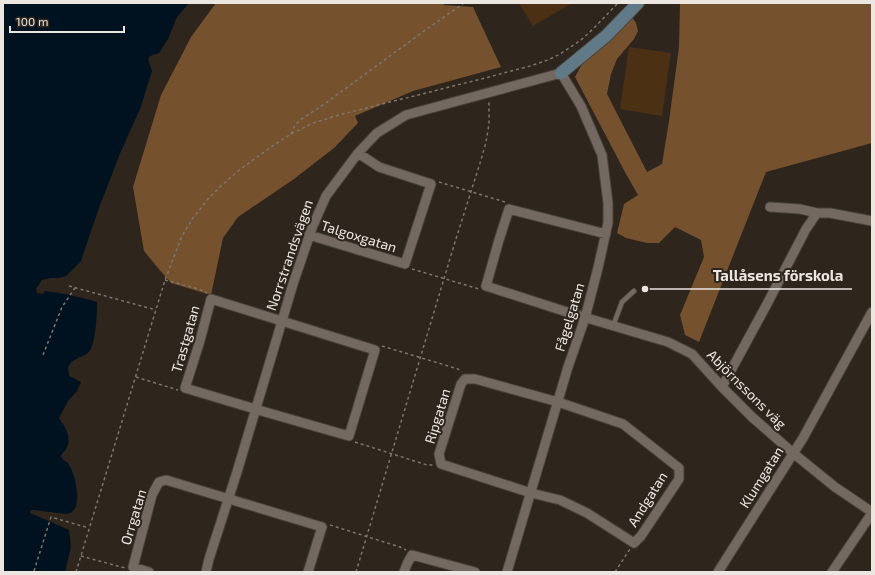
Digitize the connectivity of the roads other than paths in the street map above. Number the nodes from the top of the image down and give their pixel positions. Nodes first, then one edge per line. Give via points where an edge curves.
1 (638, 3) edge
2 (561, 73) junction
3 (358, 153) junction
4 (770, 207) dead end
5 (817, 213) junction
6 (872, 221) edge
7 (606, 234) junction
8 (309, 235) junction
9 (634, 291) dead end
10 (872, 312) edge
11 (585, 318) junction
12 (282, 320) junction
13 (614, 326) junction
14 (722, 387) junction
15 (558, 402) junction
16 (255, 409) junction
17 (793, 453) junction
18 (531, 493) junction
19 (228, 499) junction
20 (872, 512) edge
21 (148, 572) edge
22 (206, 572) edge
23 (308, 572) edge
24 (404, 572) edge
25 (475, 572) edge
26 (507, 572) edge
27 (718, 572) edge
28 (832, 572) edge

1 - 2 street, Norrstrandsvägen via 606,36
2 - 3 street, Norrstrandsvägen via 406,115 377,133
2 - 7 street, Fågelgatan via 580,106 602,155 608,202
3 - 8 street, Norrstrandsvägen via 326,196
3 - 8 street, Talgoxgatan via 379,167 431,184 406,264
4 - 5 street
5 - 6 street via 830,212
5 - 14 street
7 - 11 street, Fågelgatan
7 - 11 street, Abjörnssons väg via 509,209 486,286
8 - 12 street, Norrstrandsvägen
9 - 13 lane via 622,302
10 - 17 street, Klumgatan
11 - 13 street, Abjörnssons väg
11 - 15 street, Fågelgatan
12 - 16 street, Norrstrandsvägen
12 - 16 street, Trastgatan via 211,299 185,388
12 - 16 street, Trastgatan via 375,350 349,436
13 - 14 street, Abjörnssons väg via 668,342 692,354
14 - 17 street, Abjörnssons väg
15 - 18 street, Fågelgatan
15 - 18 street, Ripgatan via 475,379 465,379 461,384 440,454 441,464
15 - 18 street, Andgatan via 623,424 680,468 678,479 641,536 634,542 587,513 560,500
16 - 19 street, Norrstrandsvägen
17 - 20 street, Abjörnssons väg via 835,487
17 - 27 street, Klumgatan
18 - 26 street, Fågelgatan
19 - 21 street, Orrgatan via 166,480 159,482 152,495 133,567
19 - 22 street, Norrstrandsvägen
19 - 23 street via 322,527
20 - 28 street
24 - 25 street via 412,555

